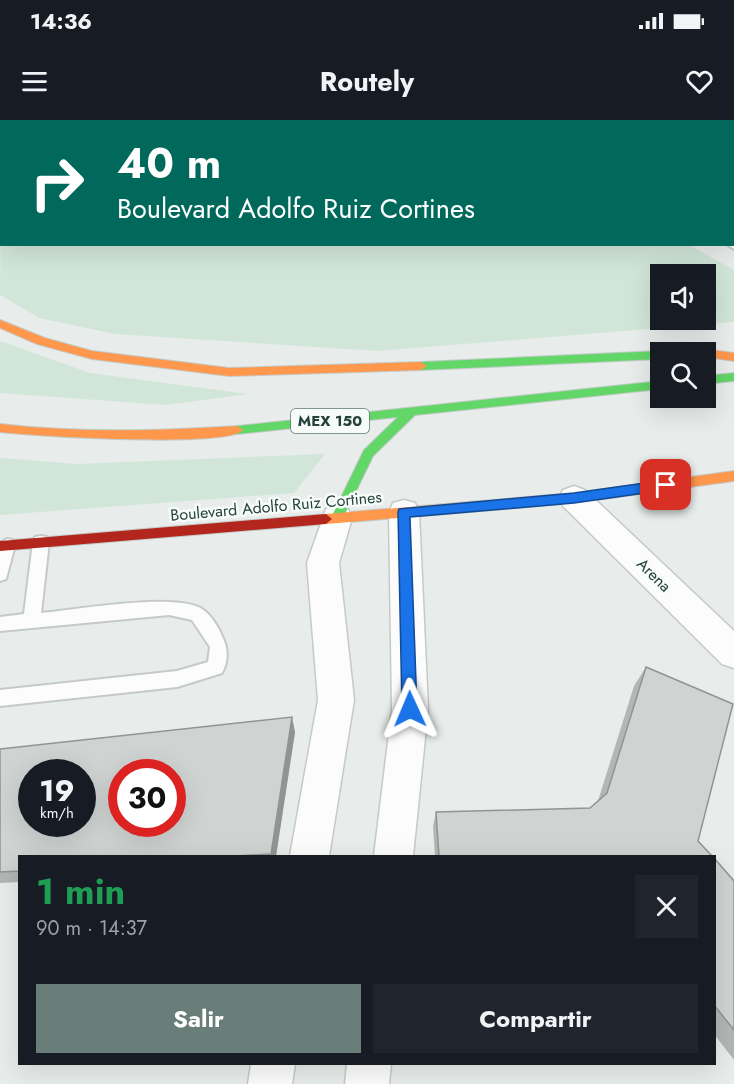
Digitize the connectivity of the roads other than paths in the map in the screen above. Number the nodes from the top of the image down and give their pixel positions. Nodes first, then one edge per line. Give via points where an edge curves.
1 (0, 324) edge
2 (650, 355) edge
3 (716, 355) edge
4 (734, 357) edge
5 (734, 377) edge
6 (716, 379) edge
7 (650, 386) edge
8 (411, 412) junction
9 (0, 428) edge
10 (734, 476) edge
11 (574, 498) junction
12 (404, 512) junction
13 (337, 518) junction
14 (41, 542) junction
15 (3, 546) edge
16 (0, 574) edge
17 (32, 621) junction
18 (0, 624) edge
19 (734, 653) edge
20 (0, 698) edge
21 (309, 855) edge
22 (393, 855) edge
23 (273, 1065) edge
24 (369, 1065) edge
25 (270, 1084) edge
26 (367, 1084) edge

1 - 2 main road via 40,341 92,355 229,372
3 - 4 main road
5 - 6 main road
7 - 8 main road, MEX 150
8 - 9 main road, MEX 150 via 228,431 107,436 32,434
8 - 13 main road via 368,453
10 - 11 main road, Boulevard Adolfo Ruiz Cortines
11 - 12 main road, Boulevard Adolfo Ruiz Cortines
11 - 19 street, Arena
12 - 13 main road, Boulevard Adolfo Ruiz Cortines
12 - 22 street via 410,709
13 - 14 main road, Boulevard Adolfo Ruiz Cortines
13 - 21 street via 323,563 336,700
14 - 15 main road, Boulevard Adolfo Ruiz Cortines
14 - 17 lane
15 - 16 lane
17 - 18 lane
17 - 20 lane via 169,608 197,614 219,648 216,668 177,680
23 - 25 street
24 - 26 street

